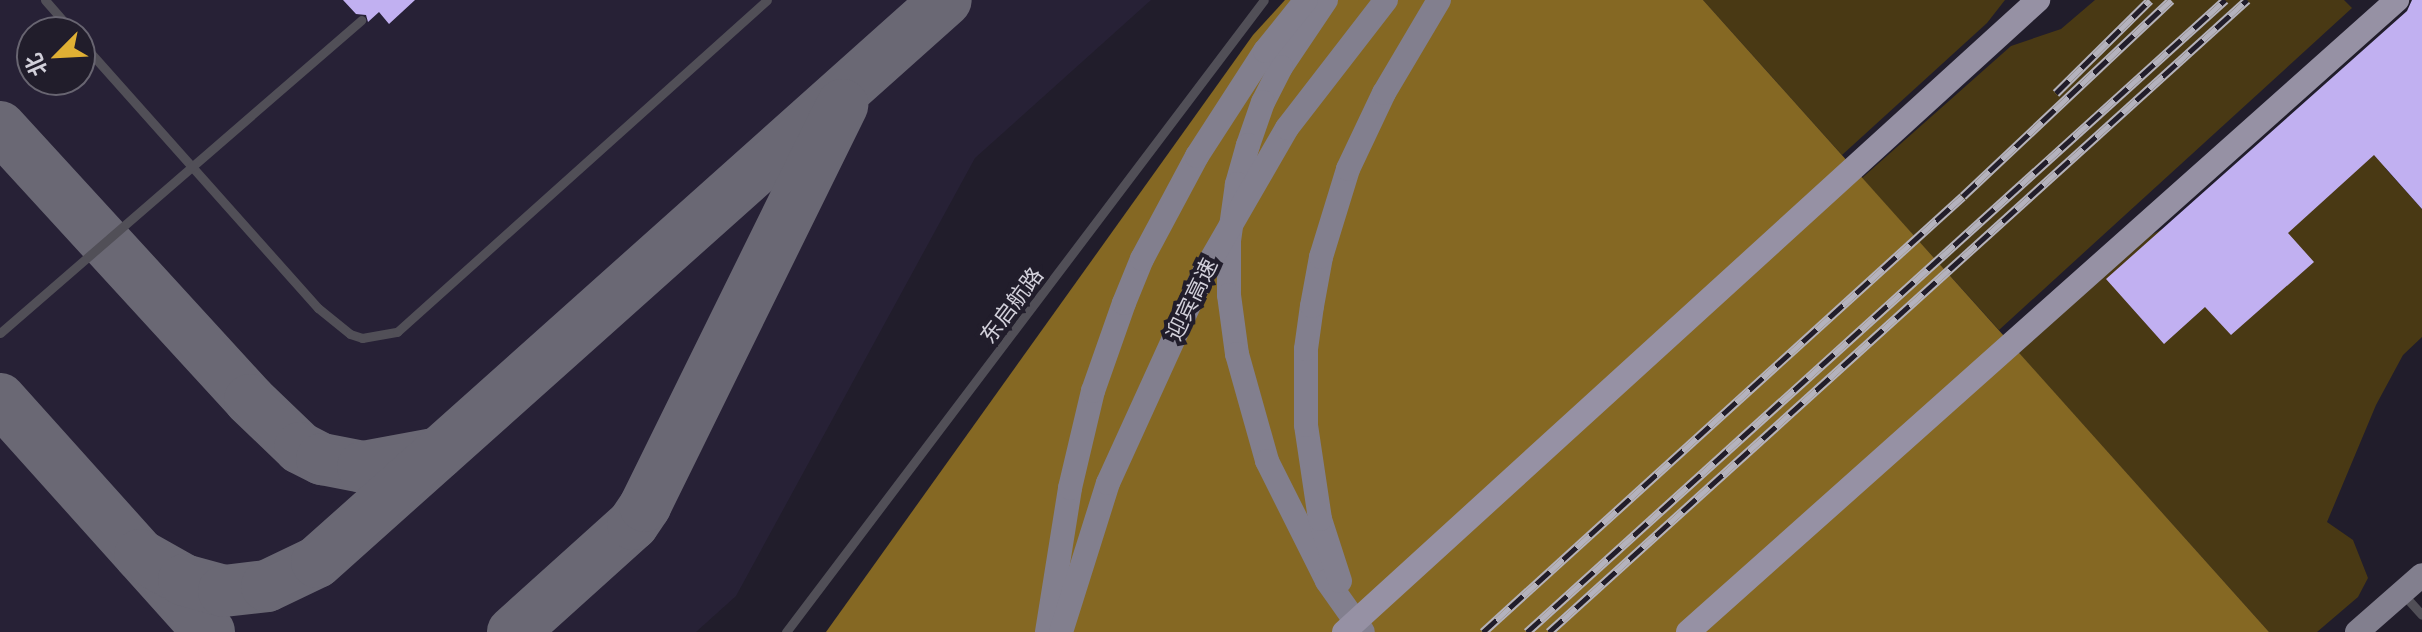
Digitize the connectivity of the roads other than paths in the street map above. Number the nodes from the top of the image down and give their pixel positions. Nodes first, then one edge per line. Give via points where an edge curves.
1 (45, 0) edge
2 (767, 0) edge
3 (1264, 0) edge
4 (1306, 0) edge
5 (1326, 0) edge
6 (1386, 0) edge
7 (1439, 0) edge
8 (2038, 0) edge
9 (2397, 0) edge
10 (59, 16) edge
11 (361, 20) dead end
12 (96, 59) edge
13 (194, 168) junction
14 (0, 333) edge
15 (2422, 575) edge
16 (2402, 593) junction
17 (2422, 615) edge
18 (786, 632) edge
19 (1047, 632) edge
20 (1061, 632) edge
21 (1344, 632) edge
22 (1365, 632) edge
23 (1688, 632) edge
24 (2357, 632) edge

1 - 10 lane
2 - 13 lane via 397,332 385,336 362,338 333,322
3 - 18 lane, 东启航路
4 - 19 main road via 1265,51 1205,143 1142,259 1107,343 1068,502
5 - 22 main road via 1281,67 1248,145 1229,241 1229,295 1237,354 1267,461 1327,581
6 - 20 main road, 迎宾高速 via 1287,128 1205,270 1108,483
7 - 22 main road via 1384,93 1348,169 1321,257 1306,349 1306,425 1320,519
8 - 21 highway
9 - 23 highway
11 - 13 lane
12 - 13 lane
13 - 14 lane
15 - 16 main road
16 - 17 lane
16 - 24 main road

